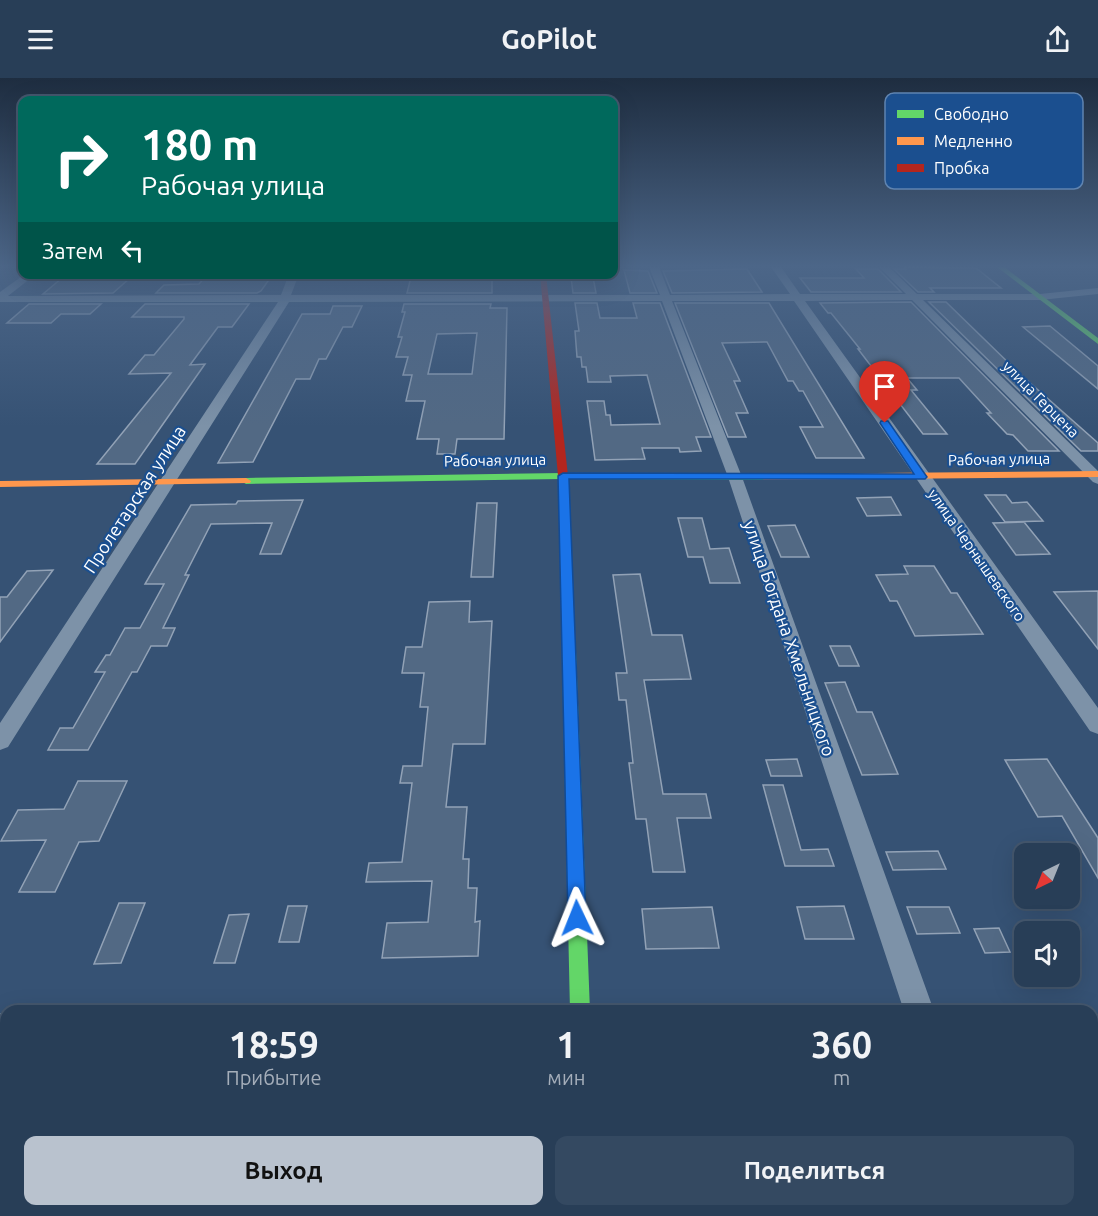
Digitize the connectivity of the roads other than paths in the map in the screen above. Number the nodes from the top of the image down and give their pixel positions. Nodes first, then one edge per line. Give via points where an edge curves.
1 (272, 320) edge
2 (546, 320) edge
3 (675, 320) edge
4 (814, 320) edge
5 (938, 320) edge
6 (1070, 320) edge
7 (1098, 342) edge
8 (1096, 475) edge
9 (563, 476) junction
10 (735, 477) junction
11 (921, 477) junction
12 (168, 483) junction
13 (0, 484) edge
14 (1098, 725) edge
15 (0, 741) edge
16 (580, 1005) edge
17 (917, 1005) edge

1 - 12 street, Пролетарская улица
2 - 9 street
3 - 10 street, улица Богдана Хмельницкого
4 - 11 street, улица Чернышевского
5 - 8 street, улица Герцена
6 - 7 street
8 - 11 street, Рабочая улица
9 - 10 street, Рабочая улица
9 - 12 street, Рабочая улица
9 - 16 street
10 - 11 street, Рабочая улица
10 - 17 street, улица Богдана Хмельницкого
11 - 14 street, улица Чернышевского
12 - 13 street, Рабочая улица
12 - 15 street, Пролетарская улица

